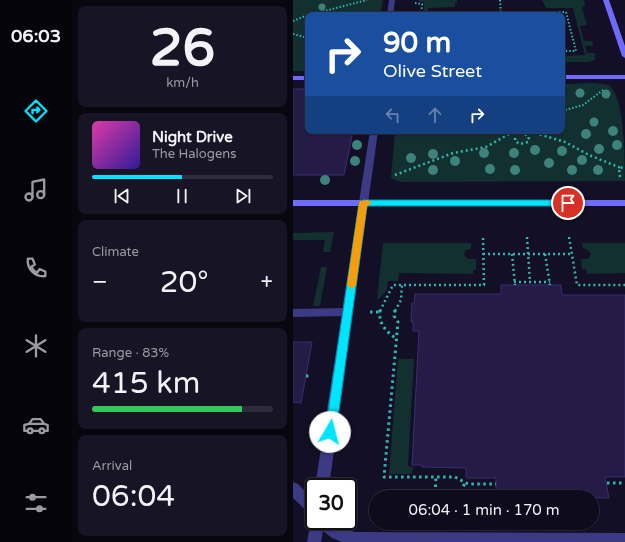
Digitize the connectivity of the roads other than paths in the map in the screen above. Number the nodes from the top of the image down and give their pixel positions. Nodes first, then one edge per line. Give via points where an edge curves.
1 (392, 0) edge
2 (607, 0) edge
3 (390, 12) edge
4 (625, 56) edge
5 (565, 77) edge
6 (625, 77) edge
7 (293, 78) edge
8 (305, 78) edge
9 (374, 134) edge
10 (293, 203) edge
11 (363, 203) junction
12 (625, 203) edge
13 (347, 312) junction
14 (293, 313) edge
15 (323, 478) edge
16 (293, 489) edge
17 (305, 501) edge
18 (316, 530) edge
19 (331, 530) edge
20 (625, 540) edge
21 (314, 542) edge

1 - 3 street
2 - 4 main road
5 - 6 main road
7 - 8 main road
9 - 11 street
10 - 11 main road
11 - 12 main road
11 - 13 street
13 - 14 lane
13 - 15 street
16 - 17 street
18 - 21 street
19 - 20 street via 343,537 355,539

